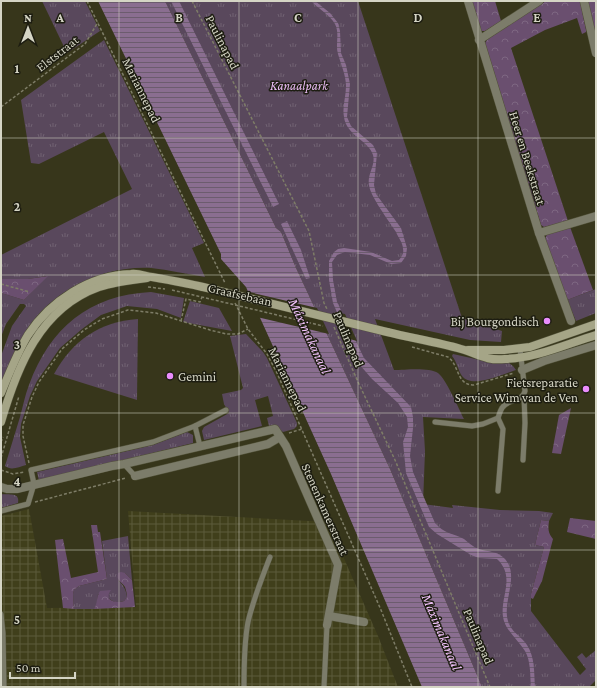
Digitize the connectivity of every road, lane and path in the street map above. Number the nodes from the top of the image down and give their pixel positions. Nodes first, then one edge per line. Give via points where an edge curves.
1 (87, 1) edge
2 (192, 1) edge
3 (468, 1) edge
4 (540, 1) edge
5 (584, 1) edge
6 (98, 22) junction
7 (479, 40) junction
8 (596, 53) edge
9 (1, 107) edge
10 (596, 216) edge
11 (539, 234) junction
12 (151, 277) junction
13 (1, 284) edge
14 (146, 287) dead end
15 (227, 288) dead end
16 (30, 292) dead end
17 (202, 297) junction
18 (234, 302) dead end
19 (327, 310) dead end
20 (181, 321) junction
21 (571, 321) dead end
22 (596, 324) edge
23 (333, 325) dead end
24 (248, 329) junction
25 (336, 329) dead end
26 (596, 334) edge
27 (596, 345) edge
28 (410, 346) dead end
29 (520, 349) junction
30 (462, 350) junction
31 (521, 358) junction
32 (522, 370) junction
33 (1, 393) edge
34 (20, 393) dead end
35 (524, 396) junction
36 (226, 410) dead end
37 (498, 418) junction
38 (1, 422) edge
39 (435, 422) dead end
40 (196, 426) junction
41 (302, 429) junction
42 (3, 437) dead end
43 (280, 437) junction
44 (1, 442) edge
45 (200, 446) junction
46 (1, 458) edge
47 (523, 460) dead end
48 (124, 464) junction
49 (1, 470) edge
50 (31, 470) junction
51 (135, 476) junction
52 (34, 484) junction
53 (1, 487) edge
54 (498, 490) dead end
55 (28, 504) junction
56 (1, 511) edge
57 (270, 557) dead end
58 (1, 614) edge
59 (329, 616) junction
60 (364, 622) dead end
61 (327, 625) joint
62 (4, 687) edge
63 (244, 687) edge
64 (324, 687) edge
65 (412, 687) edge
66 (490, 687) edge

1 - 6 path, Mariannepad
2 - 19 path, Paulinapad via 309,231
3 - 7 street, Heer en Beekstraat
4 - 7 street
5 - 8 street
6 - 9 path, Elststraat via 85,44
6 - 15 path, Mariannepad
7 - 11 street, Heer en Beekstraat
10 - 11 street
11 - 21 street, Heer en Beekstraat
12 - 30 main road, Graafsebaan, bridge via 203,287
12 - 33 main road, Graafsebaan via 131,274 107,277 62,298 41,317 29,334
12 - 38 main road, Graafsebaan via 98,287 79,296 56,314 42,329 27,352
13 - 16 path
14 - 17 path, Graafsebaan via 170,289
17 - 20 path via 200,302 186,299
17 - 25 path, Graafsebaan, bridge
18 - 24 path, Mariannepad
20 - 24 path via 226,334 238,334
20 - 50 path via 156,313 128,310 102,319 62,349 39,382 23,425
22 - 29 main road, Graafsebaan via 542,344
23 - 66 path, Paulinapad via 395,460
24 - 41 path, Mariannepad via 267,354
26 - 31 main road, Graafsebaan
27 - 32 street
28 - 32 path via 448,357 453,361 460,378 470,385
29 - 30 main road, Graafsebaan
29 - 31 lane
30 - 31 main road, Graafsebaan via 488,359
31 - 32 lane
32 - 35 lane
34 - 46 path
35 - 37 lane via 507,403
35 - 47 lane
36 - 40 lane
37 - 39 lane via 472,426
37 - 54 lane via 503,429
40 - 45 lane
40 - 50 lane via 153,442
41 - 43 path
41 - 65 path, Mariannepad
42 - 44 path
43 - 45 street via 275,429
43 - 51 street via 268,444
43 - 59 street, Stenenkamerstraat via 338,565
45 - 48 street
48 - 51 lane
48 - 52 street
49 - 50 path via 13,474
50 - 52 lane
51 - 55 path
52 - 53 street via 12,489
52 - 55 lane
55 - 56 lane
57 - 63 lane via 248,622 244,654
58 - 62 lane
59 - 60 street
59 - 61 street, Stenenkamerstraat
61 - 64 lane

